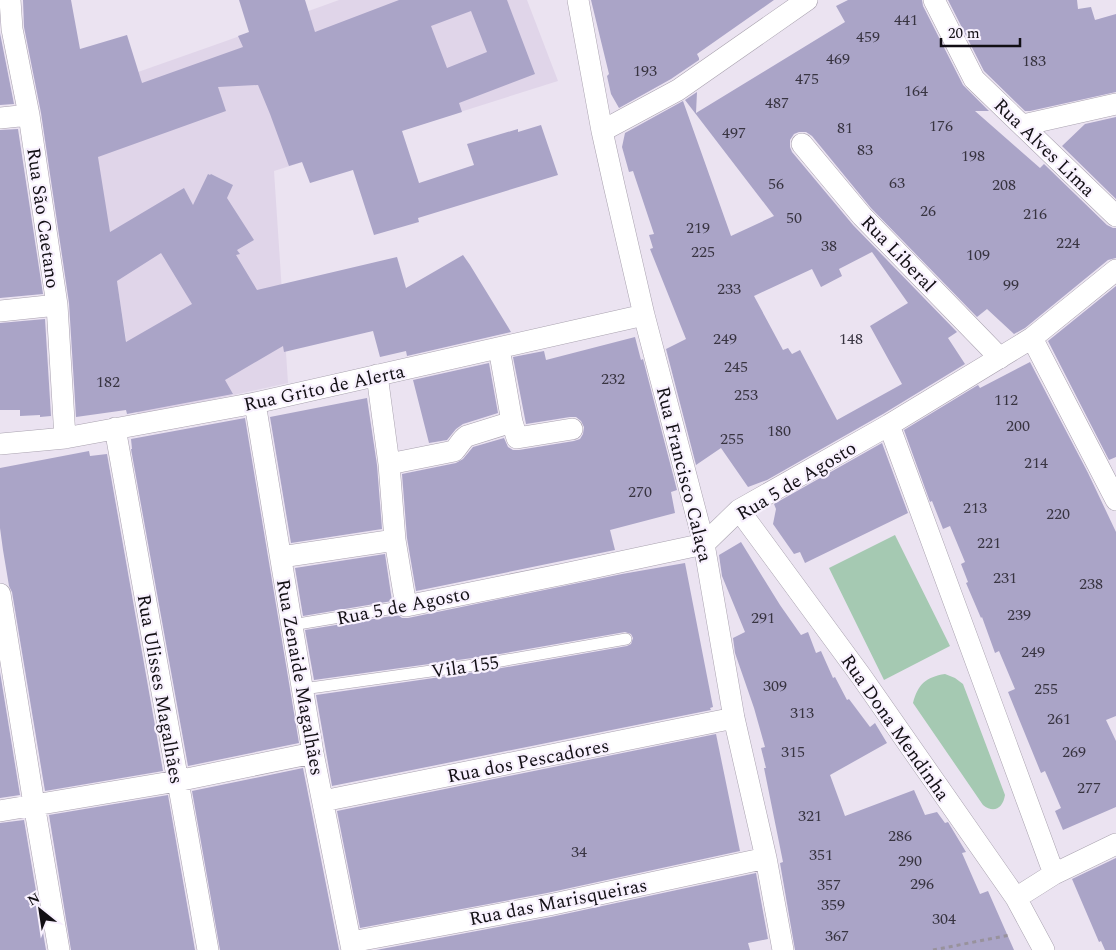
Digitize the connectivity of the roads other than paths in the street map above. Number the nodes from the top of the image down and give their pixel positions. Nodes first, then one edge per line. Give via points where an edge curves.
1 (10, 0) edge
2 (578, 0) edge
3 (807, 0) edge
4 (934, 0) edge
5 (7, 41) edge
6 (1116, 104) edge
7 (29, 115) junction
8 (0, 118) edge
9 (1023, 124) junction
10 (602, 131) junction
11 (802, 144) dead end
12 (1116, 216) edge
13 (1116, 270) edge
14 (56, 305) junction
15 (0, 311) edge
16 (644, 315) junction
17 (1032, 338) junction
18 (499, 348) junction
19 (1000, 358) junction
20 (377, 375) junction
21 (255, 403) junction
22 (512, 422) junction
23 (889, 425) junction
24 (115, 428) junction
25 (572, 429) dead end
26 (65, 438) junction
27 (0, 444) edge
28 (389, 464) junction
29 (1116, 500) edge
30 (739, 510) junction
31 (395, 540) junction
32 (704, 544) junction
33 (282, 558) junction
34 (0, 594) edge
35 (406, 606) junction
36 (292, 625) junction
37 (626, 639) dead end
38 (303, 689) junction
39 (734, 718) junction
40 (313, 753) junction
41 (177, 781) junction
42 (323, 801) junction
43 (34, 804) junction
44 (0, 811) edge
45 (1116, 844) edge
46 (766, 858) junction
47 (1054, 874) junction
48 (1016, 898) junction
49 (351, 946) edge
50 (59, 950) edge
51 (208, 950) edge
52 (783, 950) edge
53 (1044, 950) edge

1 - 5 street, Rua São Caetano
2 - 10 street, Rua Francisco Calaça
3 - 10 street via 678,90
4 - 9 street, Rua Alves Lima via 974,79
5 - 7 street, Rua São Caetano
6 - 9 street
7 - 8 street
7 - 14 street, Rua São Caetano
9 - 12 street, Rua Alves Lima
10 - 16 street, Rua Francisco Calaça
11 - 19 street, Rua Liberal via 862,216
13 - 17 street, Rua 5 de Agosto
14 - 15 street
14 - 26 street, Rua São Caetano
16 - 18 street, Rua Grito de Alerta
16 - 32 street, Rua Francisco Calaça
17 - 19 street, Rua 5 de Agosto
17 - 29 street
18 - 20 street, Rua Grito de Alerta
18 - 22 street
19 - 23 street, Rua 5 de Agosto
20 - 21 street, Rua Grito de Alerta
20 - 28 street
21 - 24 street, Rua Grito de Alerta
21 - 33 street, Rua Zenaide Magalhães
22 - 25 street via 517,438
22 - 28 street via 467,436 454,450
23 - 30 street, Rua 5 de Agosto
23 - 47 street
24 - 26 street, Rua Grito de Alerta
24 - 41 street, Rua Ulisses Magalhães
26 - 27 street, Rua Grito de Alerta
28 - 31 street
30 - 32 street, Rua 5 de Agosto
30 - 48 street, Rua Dona Mendinha via 867,684
31 - 33 street
31 - 35 street
32 - 35 street, Rua 5 de Agosto
32 - 39 street, Rua Francisco Calaça
33 - 36 street, Rua Zenaide Magalhães
34 - 43 street
35 - 36 lane, Rua 5 de Agosto
36 - 38 street, Rua Zenaide Magalhães
37 - 38 lane, Vila 155 via 495,662
38 - 40 street, Rua Zenaide Magalhães
39 - 42 street, Rua dos Pescadores
39 - 46 street, Rua Francisco Calaça
40 - 41 street
40 - 42 street, Rua Zenaide Magalhães
41 - 43 street
41 - 51 street, Rua Ulisses Magalhães
42 - 49 street, Rua Zenaide Magalhães
43 - 44 street
43 - 50 street
45 - 47 street
46 - 49 street, Rua das Marisqueiras
46 - 52 street, Rua Francisco Calaça
47 - 48 street
48 - 53 street, Rua Dona Mendinha

